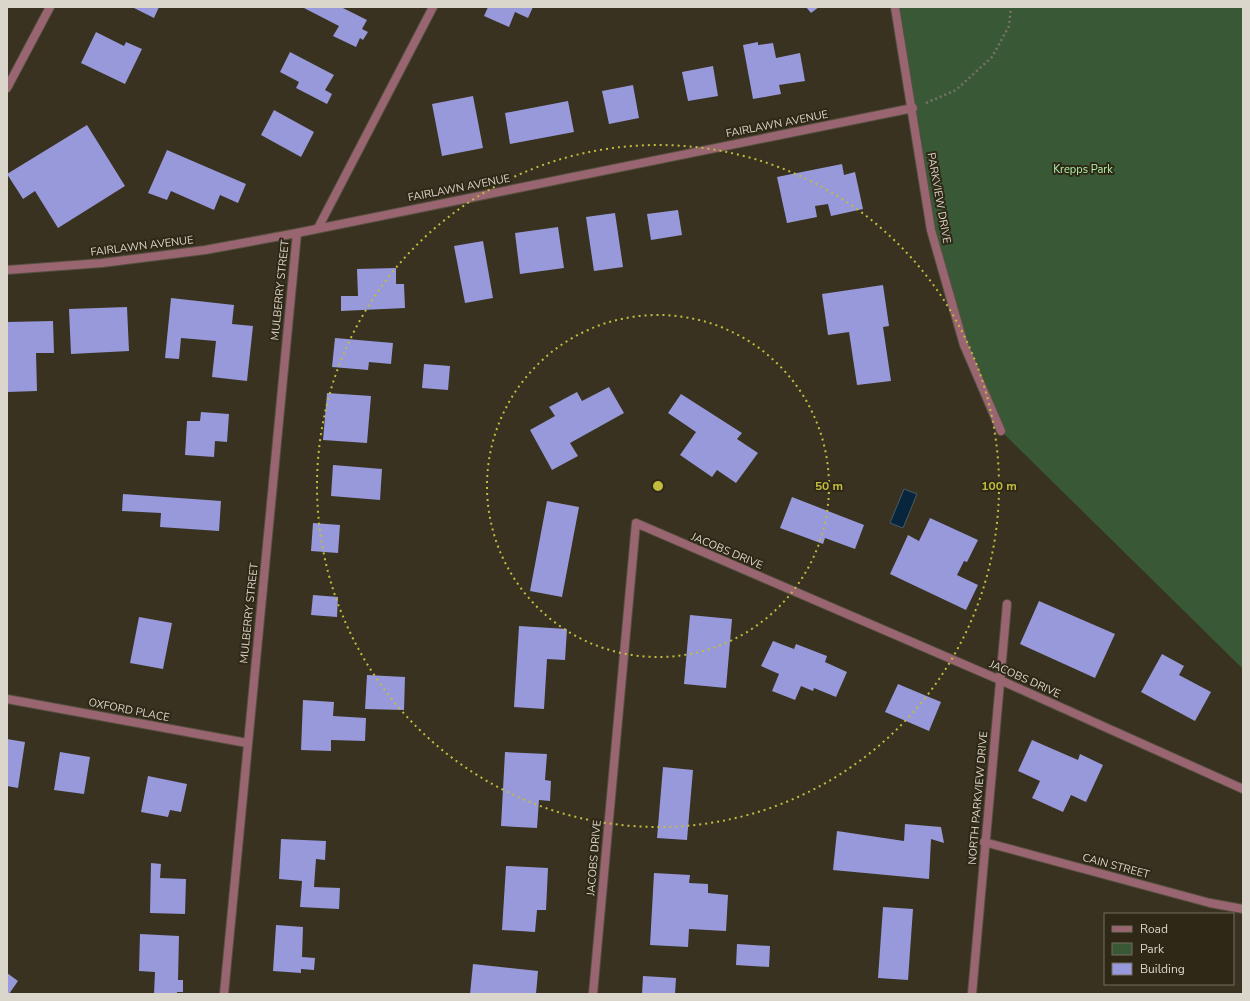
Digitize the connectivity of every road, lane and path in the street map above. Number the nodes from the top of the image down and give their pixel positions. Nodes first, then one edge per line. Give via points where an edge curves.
1 (50, 7) edge
2 (432, 7) edge
3 (895, 7) edge
4 (1011, 7) edge
5 (7, 88) edge
6 (913, 108) junction
7 (318, 228) junction
8 (297, 233) junction
9 (7, 270) edge
10 (1001, 431) dead end
11 (1007, 604) dead end
12 (1000, 680) junction
13 (7, 699) edge
14 (247, 743) junction
15 (1243, 789) edge
16 (984, 842) junction
17 (1243, 909) edge
18 (224, 994) edge
19 (593, 994) edge
20 (972, 994) edge

1 - 5 street
2 - 7 street
3 - 6 street, PARKVIEW DRIVE
4 - 6 path via 1009,26 992,57 956,90
6 - 7 street, FAIRLAWN AVENUE
6 - 10 street, PARKVIEW DRIVE via 931,230 964,345
7 - 8 street, FAIRLAWN AVENUE
8 - 9 street, FAIRLAWN AVENUE via 205,250 102,263
8 - 14 street, MULBERRY STREET
11 - 12 street, NORTH PARKVIEW DRIVE
12 - 15 street, JACOBS DRIVE
12 - 16 street, NORTH PARKVIEW DRIVE
12 - 19 street, JACOBS DRIVE via 636,523
13 - 14 street, OXFORD PLACE
14 - 18 street, MULBERRY STREET
16 - 17 street, CAIN STREET via 1210,903
16 - 20 street, NORTH PARKVIEW DRIVE

